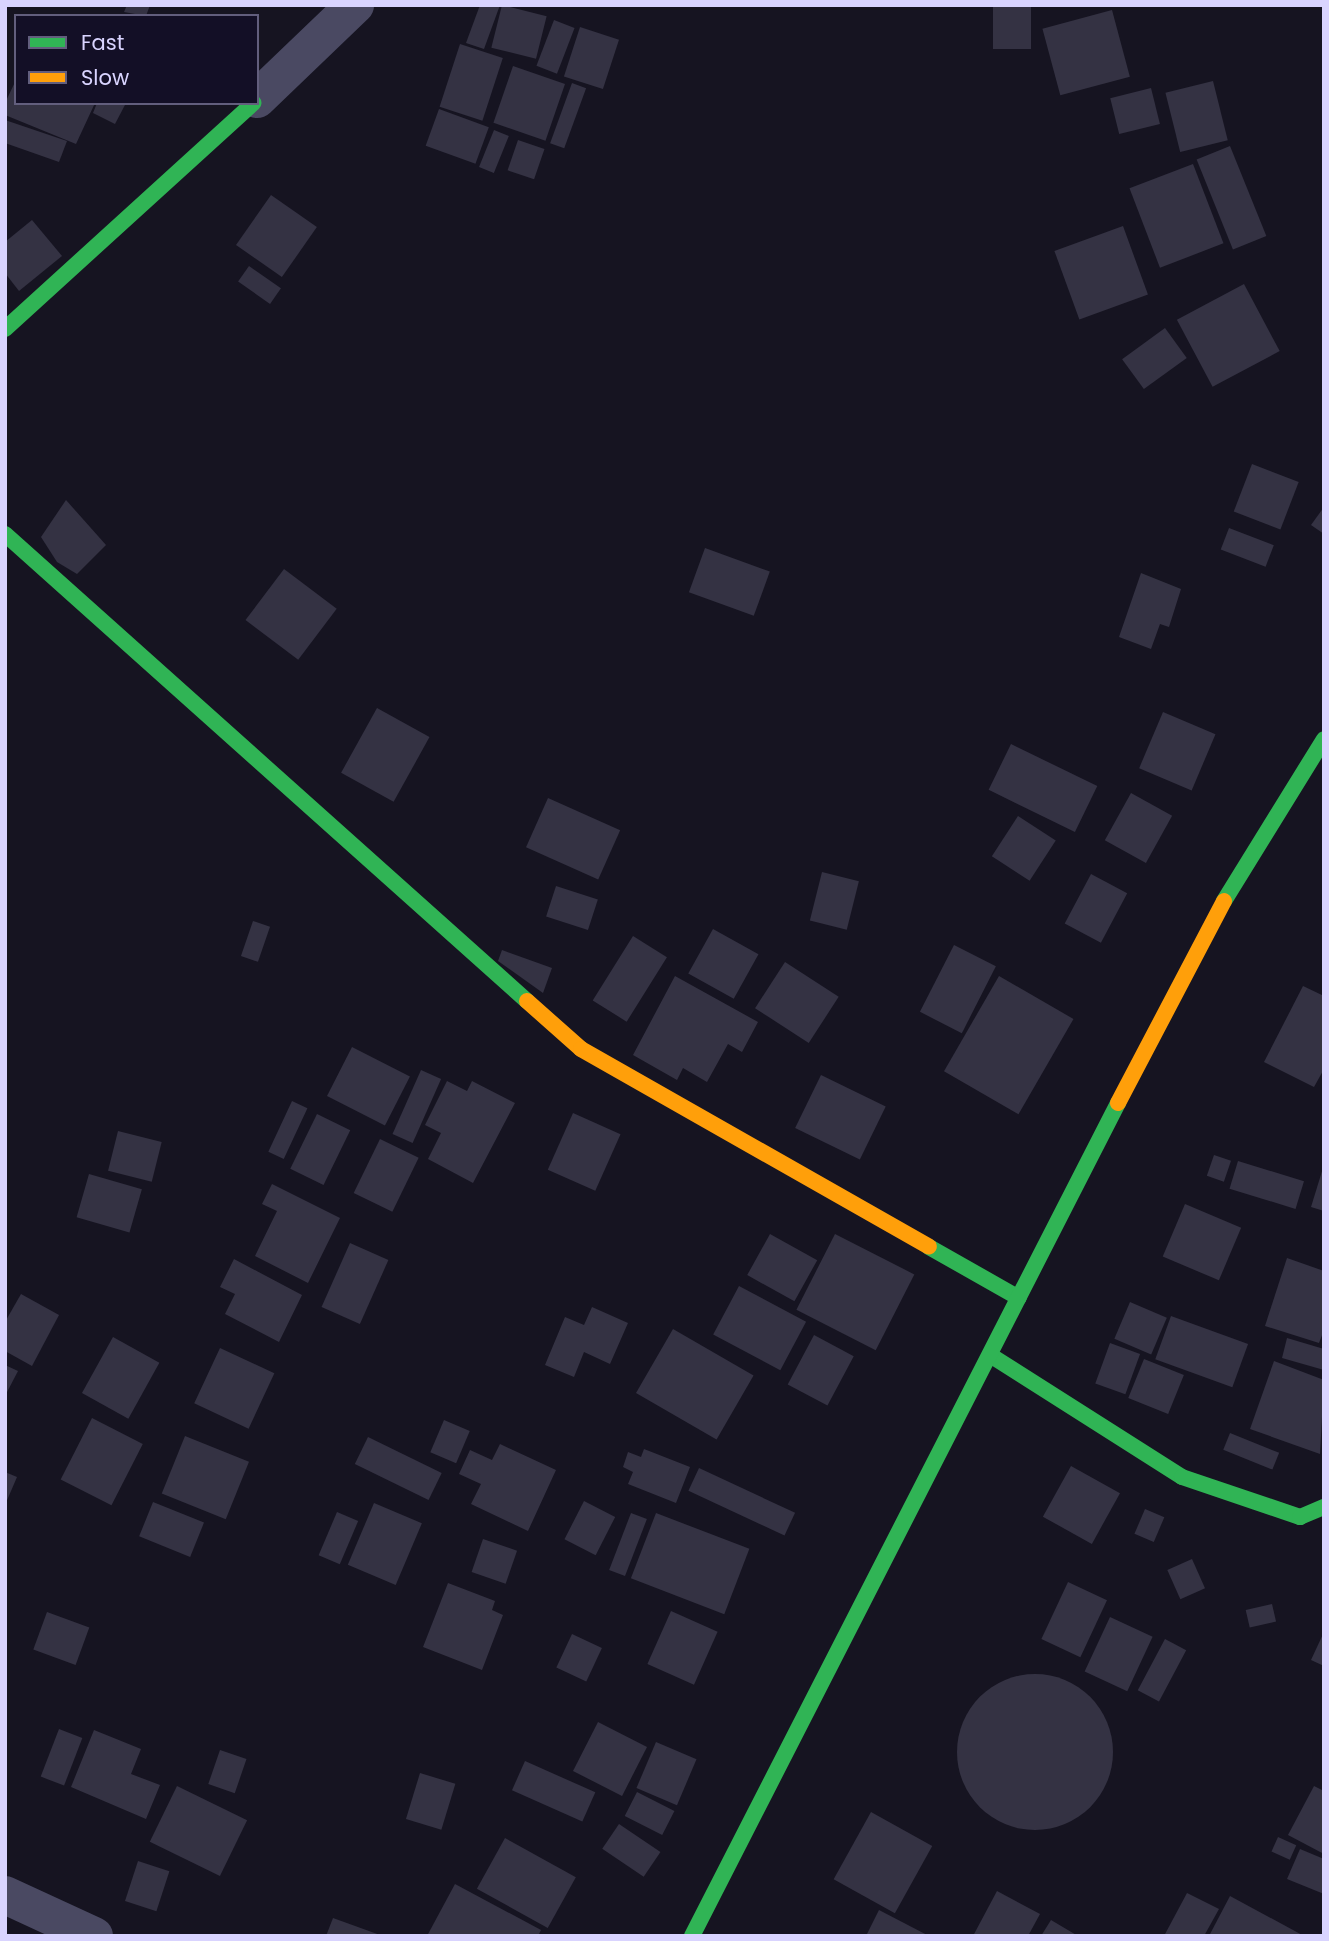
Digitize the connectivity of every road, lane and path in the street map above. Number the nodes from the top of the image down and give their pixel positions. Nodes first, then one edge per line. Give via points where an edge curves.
1 (355, 5) edge
2 (259, 97) edge
3 (251, 105) edge
4 (5, 329) edge
5 (5, 534) edge
6 (1324, 739) edge
7 (1019, 1298) junction
8 (990, 1354) junction
9 (1324, 1507) edge
10 (5, 1895) edge
11 (94, 1936) edge
12 (692, 1936) edge

1 - 2 street
3 - 4 main road
5 - 7 main road via 581,1049
6 - 7 main road via 1210,924
7 - 8 main road
8 - 9 main road via 1182,1477 1300,1517
8 - 12 main road
10 - 11 street

